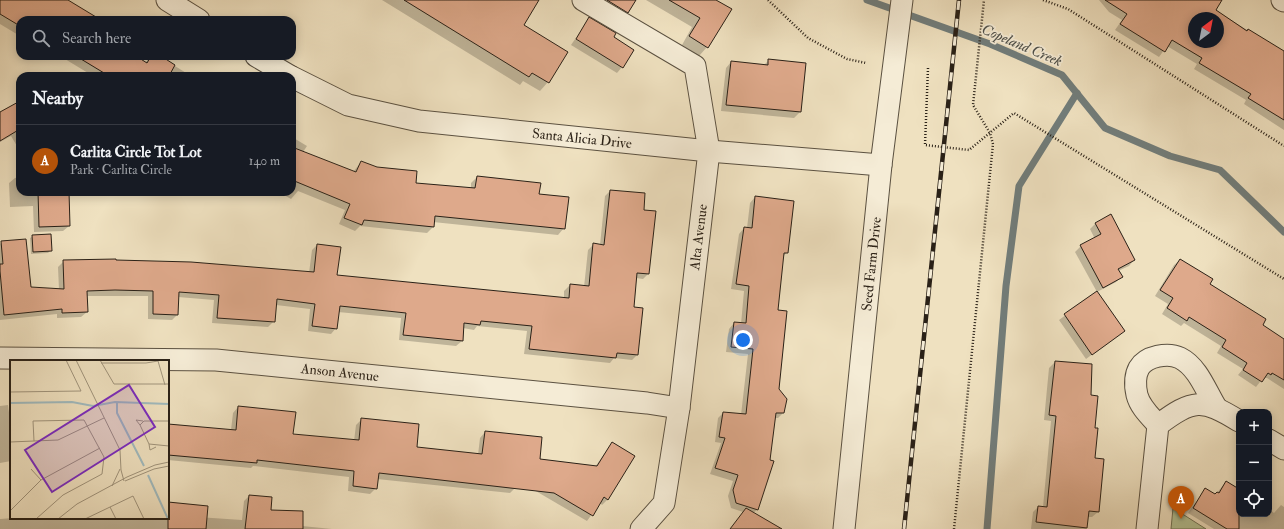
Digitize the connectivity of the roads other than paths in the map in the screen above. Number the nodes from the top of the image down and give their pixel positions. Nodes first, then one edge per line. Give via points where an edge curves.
1 (167, 0) edge
2 (583, 0) edge
3 (902, 0) edge
4 (193, 16) edge
5 (263, 60) edge
6 (283, 72) edge
7 (296, 79) edge
8 (710, 151) junction
9 (881, 166) junction
10 (0, 358) edge
11 (1216, 407) junction
12 (679, 408) junction
13 (1236, 419) edge
14 (1158, 425) junction
15 (1272, 442) edge
16 (1284, 449) edge
17 (641, 529) edge
18 (844, 529) edge
19 (1147, 529) edge

1 - 4 street
2 - 8 street, Alta Avenue via 695,66
3 - 9 street, Seed Farm Drive
5 - 6 street, Santa Alicia Drive
7 - 8 street, Santa Alicia Drive via 348,105 418,121
8 - 9 street, Santa Alicia Drive
8 - 12 street, Alta Avenue
9 - 18 street, Seed Farm Drive
10 - 12 street, Anson Avenue via 216,360
11 - 13 street
11 - 14 street via 1199,404 1177,411
11 - 14 street via 1193,368 1180,358 1167,354 1153,358 1139,367 1135,381 1137,397
12 - 17 street, Alta Avenue via 664,502
14 - 19 street
15 - 16 street

